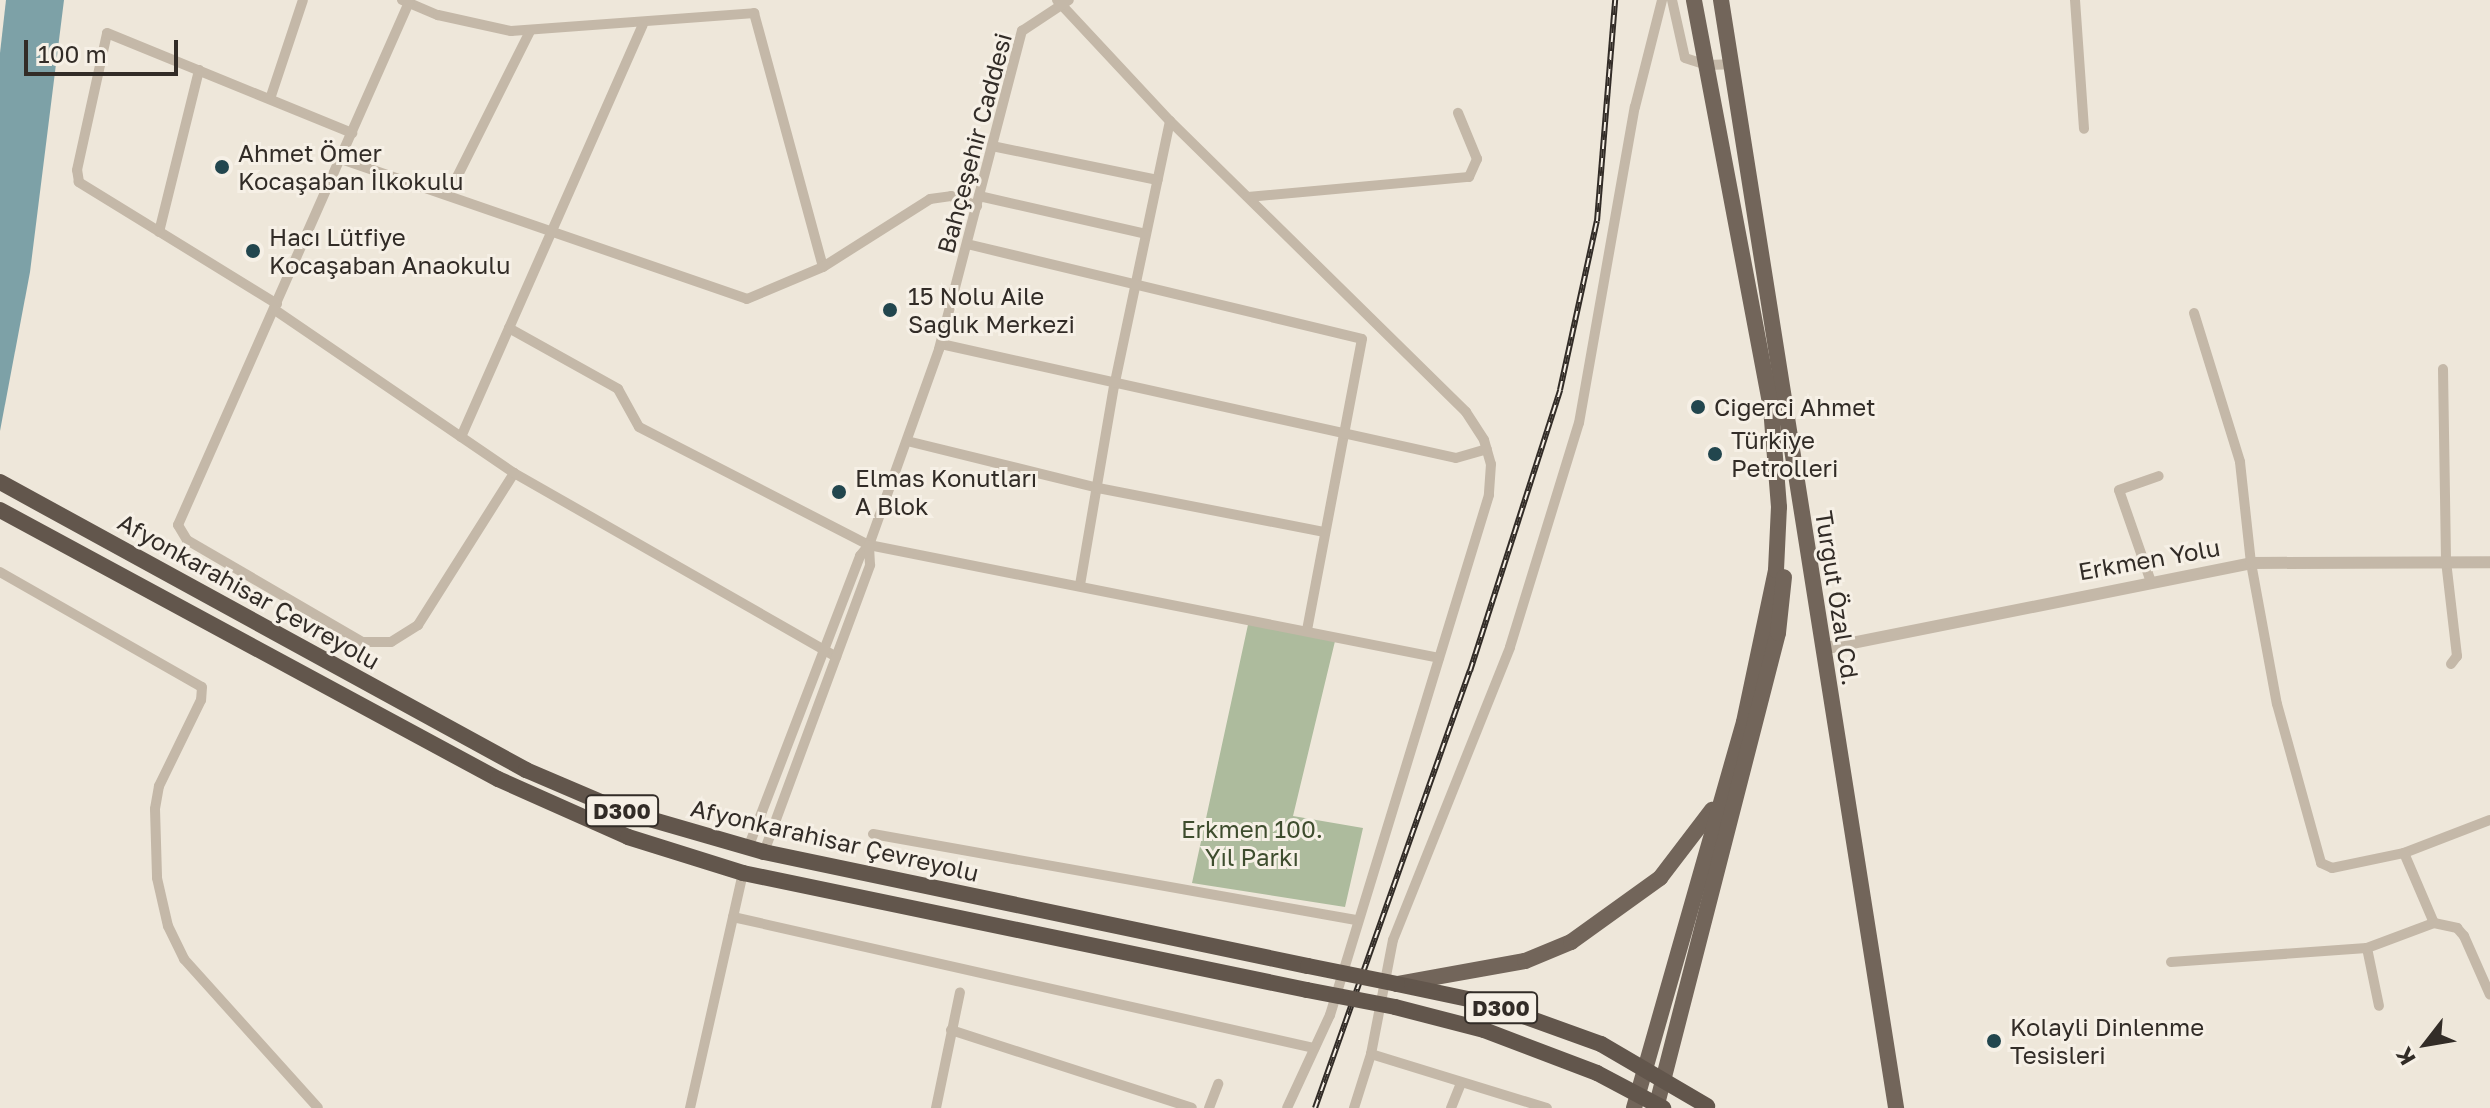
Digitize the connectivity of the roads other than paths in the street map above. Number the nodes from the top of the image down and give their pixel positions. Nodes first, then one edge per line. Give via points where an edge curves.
1 (303, 0) edge
2 (1662, 0) edge
3 (1672, 0) edge
4 (1694, 0) edge
5 (1721, 0) edge
6 (2075, 0) edge
7 (407, 1) edge
8 (1060, 2) edge
9 (643, 25) junction
10 (530, 31) junction
11 (1731, 64) junction
12 (1707, 65) junction
13 (199, 70) junction
14 (270, 99) junction
15 (1458, 113) dead end
16 (1170, 121) junction
17 (2084, 129) dead end
18 (352, 133) junction
19 (992, 146) junction
20 (341, 159) junction
21 (1158, 180) junction
22 (448, 195) junction
23 (1248, 197) junction
24 (978, 201) junction
25 (552, 230) junction
26 (159, 232) junction
27 (1146, 234) junction
28 (967, 244) junction
29 (823, 267) junction
30 (1135, 284) junction
31 (276, 307) junction
32 (2194, 313) dead end
33 (509, 328) junction
34 (941, 344) junction
35 (2443, 369) dead end
36 (1114, 386) junction
37 (1344, 433) junction
38 (461, 437) junction
39 (907, 441) junction
40 (1487, 449) junction
41 (1783, 453) junction
42 (514, 473) junction
43 (2159, 476) dead end
44 (0, 482) edge
45 (1098, 488) junction
46 (0, 510) edge
47 (1325, 532) junction
48 (869, 545) junction
49 (2446, 561) junction
50 (2490, 562) edge
51 (2251, 563) junction
52 (0, 572) edge
53 (2151, 582) junction
54 (1080, 584) junction
55 (1307, 631) junction
56 (1822, 649) junction
57 (824, 650) junction
58 (836, 657) junction
59 (1439, 658) junction
60 (2451, 664) dead end
61 (1723, 796) junction
62 (2490, 820) edge
63 (873, 834) dead end
64 (756, 850) junction
65 (2404, 853) junction
66 (743, 873) junction
67 (733, 917) junction
68 (1357, 920) junction
69 (2434, 923) junction
70 (2367, 948) junction
71 (2171, 962) dead end
72 (1397, 984) junction
73 (960, 992) dead end
74 (2490, 995) edge
75 (2379, 1006) dead end
76 (951, 1030) junction
77 (1314, 1048) junction
78 (1371, 1054) junction
79 (1461, 1083) junction
80 (1218, 1084) dead end
81 (1708, 1107) edge
82 (318, 1108) edge
83 (690, 1108) edge
84 (936, 1108) edge
85 (1192, 1108) edge
86 (1209, 1108) edge
87 (1287, 1108) edge
88 (1354, 1108) edge
89 (1451, 1108) edge
90 (1547, 1108) edge
91 (1634, 1108) edge
92 (1656, 1108) edge
93 (1663, 1108) edge
94 (1896, 1108) edge

1 - 14 street
2 - 78 street via 1635,107 1579,423 1510,647 1393,940
3 - 12 street via 1685,58
4 - 12 main road, Turgut Özal Cd.
5 - 11 main road, Turgut Özal Cd.
6 - 17 street
7 - 10 street via 438,15
7 - 18 street
8 - 16 street
8 - 19 street, Bahçeşehir Caddesi via 1022,31
9 - 10 street
9 - 25 street
9 - 29 street via 754,13
10 - 22 street
11 - 12 street
11 - 41 main road, Turgut Özal Cd.
12 - 41 main road, Turgut Özal Cd.
13 - 14 street
13 - 26 street
13 - 26 street via 107,33 77,177 83,186
14 - 18 street
15 - 23 street via 1477,159 1469,177
16 - 21 street
16 - 23 street
18 - 20 street
19 - 21 street
19 - 24 street, Bahçeşehir Caddesi
20 - 22 street
20 - 31 street
21 - 27 street
22 - 25 street
23 - 40 street via 1466,412
24 - 27 street
24 - 28 street, Bahçeşehir Caddesi
24 - 29 street via 930,199
25 - 29 street via 747,299
25 - 33 street
26 - 31 street
27 - 30 street
28 - 30 street
28 - 34 street, Bahçeşehir Caddesi
30 - 36 street
30 - 37 street via 1362,339
31 - 38 street
31 - 42 street via 178,525 187,540 362,642 391,642 418,625
32 - 51 street via 2240,462
33 - 38 street
33 - 48 street via 618,389 639,427
34 - 36 street
34 - 39 street, Bahçeşehir Caddesi
35 - 49 street
36 - 37 street
36 - 45 street
37 - 40 street via 1456,458
37 - 47 street
38 - 42 street
39 - 45 street
39 - 48 street, Bahçeşehir Caddesi
40 - 59 street via 1489,495
41 - 56 main road, Turgut Özal Cd.
41 - 61 main road via 1776,570
41 - 92 main road via 1778,633
42 - 57 street
43 - 53 street via 2119,490
44 - 64 highway, Afyonkarahisar Çevreyolu / D300 via 526,770 644,819
45 - 47 street
45 - 54 street
46 - 66 highway, Afyonkarahisar Çevreyolu / D300 via 498,779 628,837
47 - 55 street
48 - 54 street
48 - 57 street, Bahçeşehir Caddesi
48 - 58 street, Bahçeşehir Caddesi via 870,565
49 - 50 street, Erkmen Yolu
49 - 51 street, Erkmen Yolu
49 - 60 street via 2457,656
51 - 53 street, Erkmen Yolu
51 - 65 street via 2277,704 2321,863 2332,868
52 - 82 street via 199,683 201,700 159,786 155,809 157,878 168,926 184,959
53 - 56 street, Erkmen Yolu
54 - 55 street
55 - 59 street
56 - 94 main road, Turgut Özal Cd.
57 - 58 street
57 - 64 street, Bahçeşehir Caddesi
58 - 64 street, Bahçeşehir Caddesi
59 - 68 street
61 - 72 main road via 1660,878 1591,931 1525,961
61 - 91 main road
62 - 65 street
63 - 68 street
64 - 72 highway, Afyonkarahisar Çevreyolu / D300, bridge
65 - 69 street
66 - 67 street
66 - 93 highway, Afyonkarahisar Çevreyolu / D300, bridge via 1395,1007 1484,1030 1597,1073
67 - 77 street
67 - 83 street
68 - 77 street via 1330,1015
69 - 70 street
69 - 74 street via 2457,928 2464,936
70 - 71 street
70 - 75 street
72 - 81 highway, Afyonkarahisar Çevreyolu / D300, bridge via 1487,1003 1601,1044
73 - 76 street
76 - 84 street
76 - 85 street
77 - 87 street
78 - 79 street
78 - 88 street
79 - 89 street
79 - 90 street
80 - 86 street

